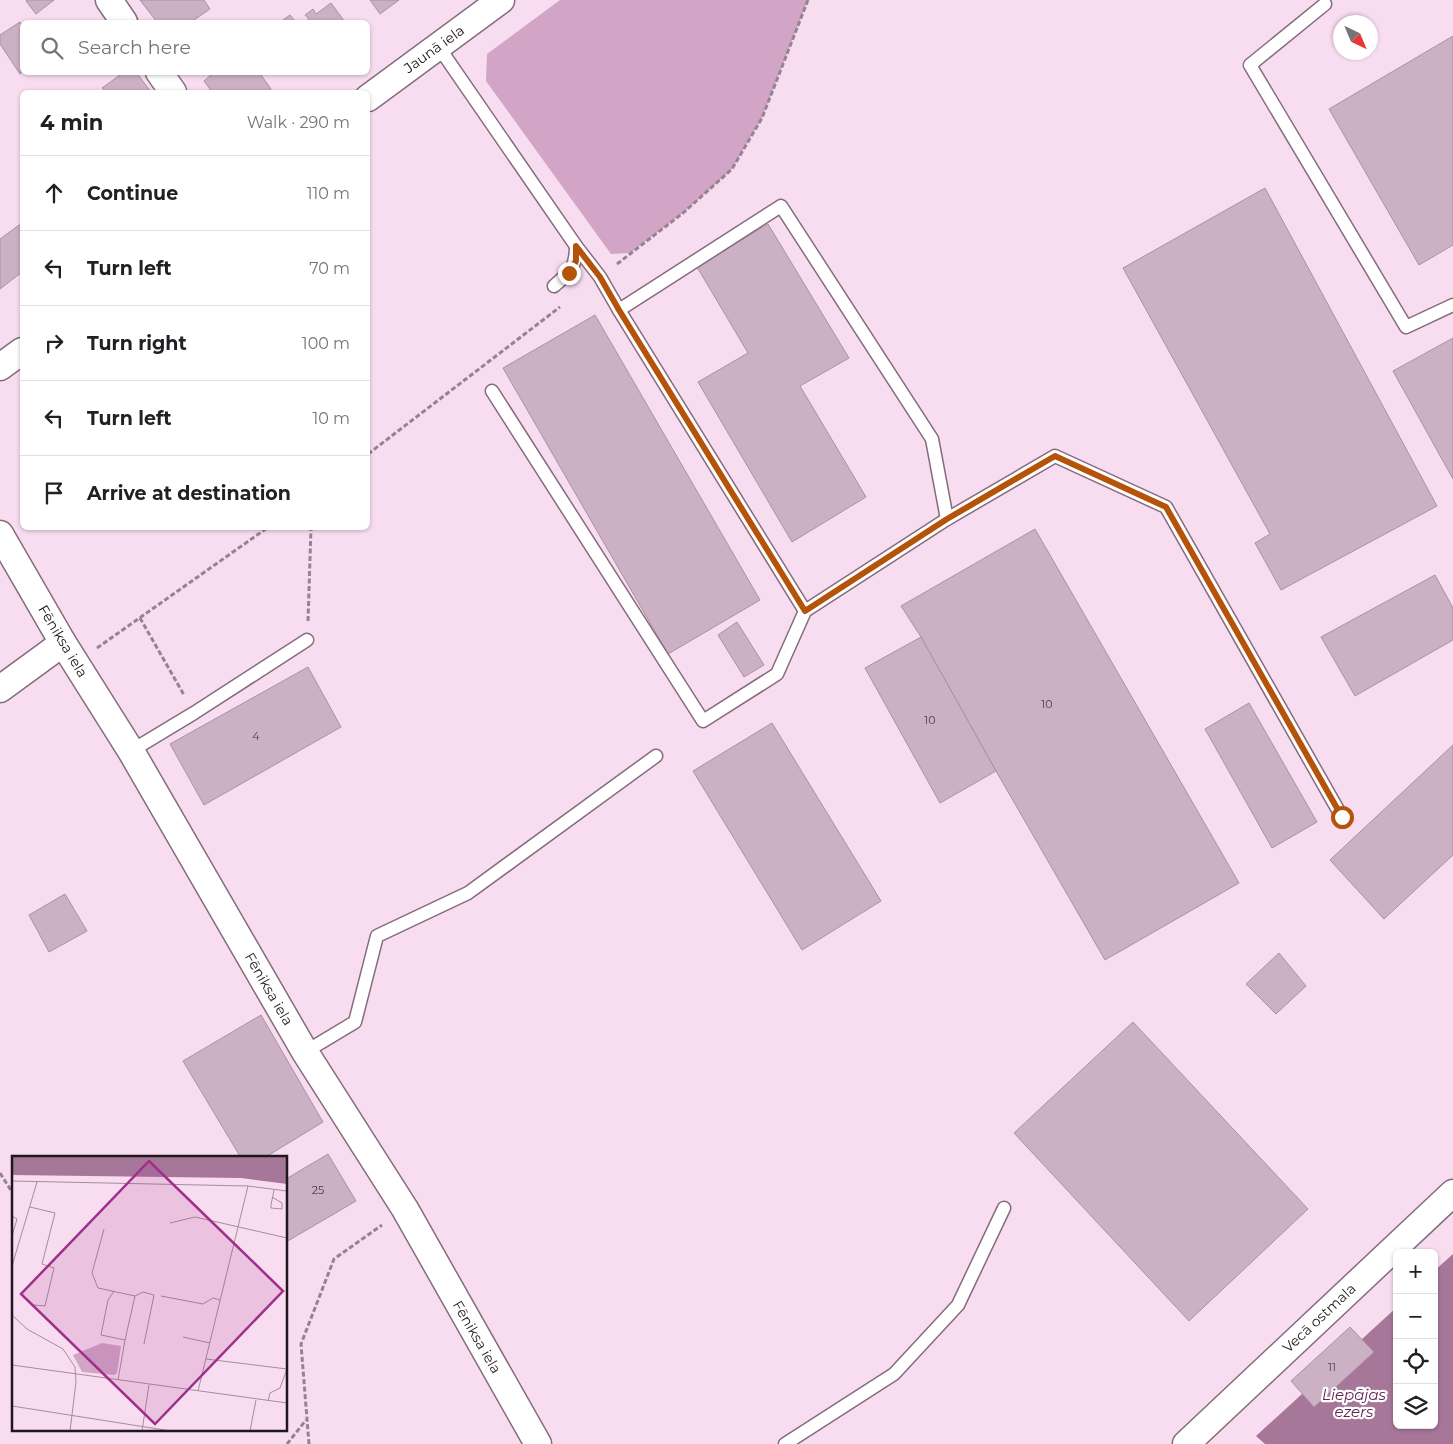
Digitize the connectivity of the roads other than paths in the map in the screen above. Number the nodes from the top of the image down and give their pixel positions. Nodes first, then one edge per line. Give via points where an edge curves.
1 (108, 0) edge
2 (501, 0) edge
3 (1325, 4) dead end
4 (123, 20) edge
5 (438, 46) junction
6 (161, 75) edge
7 (172, 90) edge
8 (370, 97) edge
9 (576, 246) junction
10 (554, 286) dead end
11 (1453, 305) edge
12 (619, 310) junction
13 (20, 352) edge
14 (0, 367) edge
15 (492, 391) dead end
16 (947, 519) junction
17 (0, 534) edge
18 (805, 611) junction
19 (307, 640) road end
20 (70, 653) junction
21 (0, 689) edge
22 (131, 751) junction
23 (656, 756) dead end
24 (1342, 817) dead end
25 (305, 1052) junction
26 (1453, 1194) edge
27 (1004, 1208) dead end
28 (538, 1444) edge
29 (785, 1444) edge
30 (1186, 1444) edge

1 - 4 street
2 - 5 street, Jaunā iela
3 - 11 lane via 1250,65 1406,327
5 - 8 street, Jaunā iela
5 - 9 lane
6 - 7 street
9 - 10 lane via 576,261 569,273
9 - 12 lane via 600,277
12 - 16 lane via 781,206 932,439
12 - 18 lane
13 - 14 street
15 - 18 lane via 703,721 777,674
16 - 18 lane
16 - 24 lane via 1055,456 1166,507
17 - 20 street, Fēniksa iela
19 - 22 lane
20 - 21 street
20 - 22 street, Fēniksa iela
22 - 25 street, Fēniksa iela
23 - 25 lane via 468,893 377,936 355,1022
25 - 28 street, Fēniksa iela via 405,1209
26 - 30 street, Vecā ostmala
27 - 29 lane via 958,1305 894,1374

